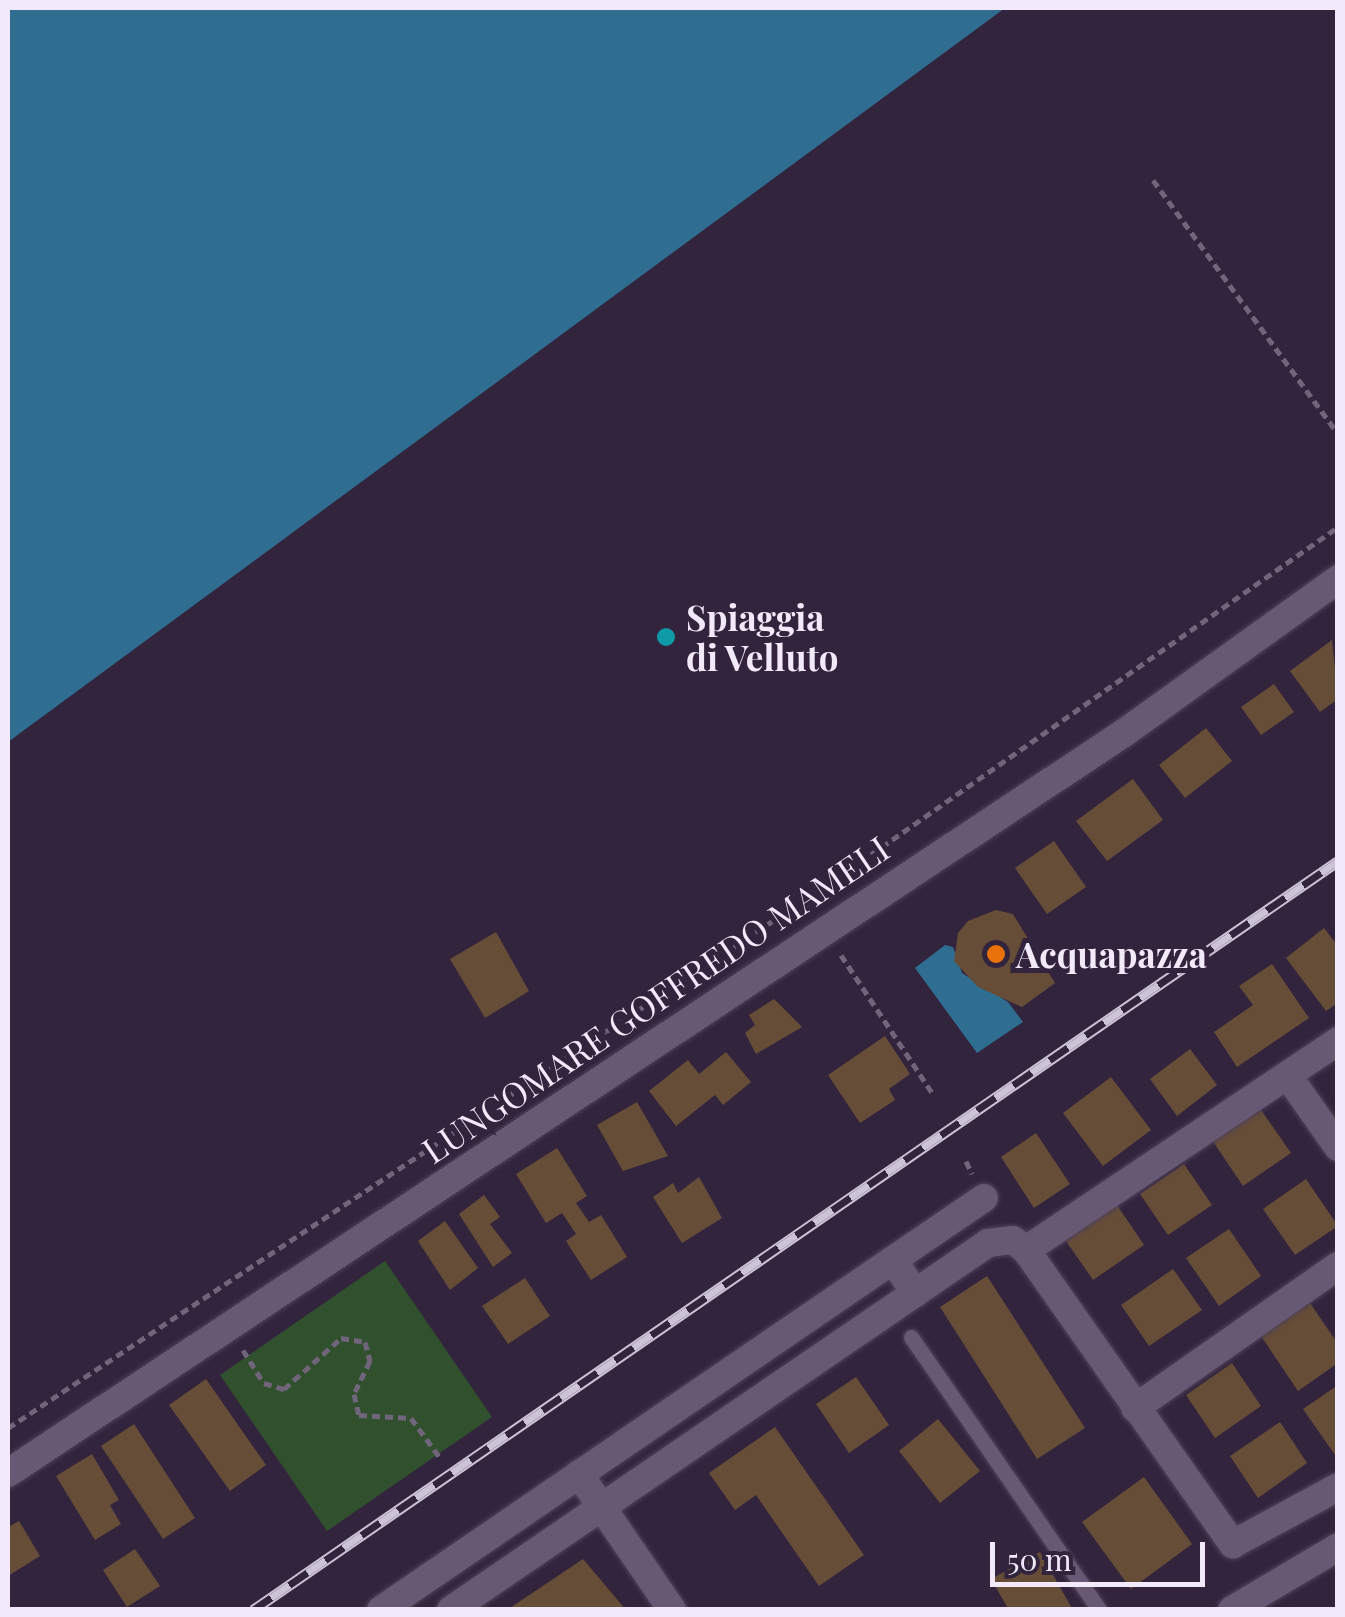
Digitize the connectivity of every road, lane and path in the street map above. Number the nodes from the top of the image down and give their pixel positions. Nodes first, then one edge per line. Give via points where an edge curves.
1 (1153, 180) dead end
2 (1338, 434) edge
3 (1338, 527) edge
4 (1338, 579) edge
5 (825, 931) junction
6 (1338, 1040) edge
7 (1288, 1076) junction
8 (934, 1094) dead end
9 (1338, 1147) edge
10 (984, 1198) dead end
11 (1026, 1250) junction
12 (893, 1260) junction
13 (1338, 1266) edge
14 (916, 1293) junction
15 (228, 1327) junction
16 (912, 1338) dead end
17 (1134, 1408) junction
18 (8, 1428) edge
19 (441, 1459) dead end
20 (8, 1473) edge
21 (579, 1474) junction
22 (1338, 1487) edge
23 (601, 1507) junction
24 (1338, 1546) edge
25 (381, 1610) edge
26 (451, 1610) edge
27 (672, 1610) edge
28 (1099, 1610) edge
29 (1232, 1610) edge

1 - 2 path
3 - 18 path via 839,877
4 - 5 street, LUNGOMARE GOFFREDO MAMELI via 1124,733
5 - 8 path
5 - 15 street, LUNGOMARE GOFFREDO MAMELI
6 - 7 street
7 - 9 street
7 - 11 street
10 - 12 street
11 - 14 street via 1013,1240 988,1243
11 - 17 street
12 - 14 street
12 - 21 street
13 - 17 street
14 - 23 street
15 - 19 path via 272,1389 284,1389 341,1338 365,1342 370,1361 354,1394 359,1415 411,1418
15 - 20 street, LUNGOMARE GOFFREDO MAMELI
16 - 28 lane
17 - 22 street via 1233,1544
21 - 23 street
21 - 25 street
23 - 26 street
23 - 27 street
24 - 29 street

